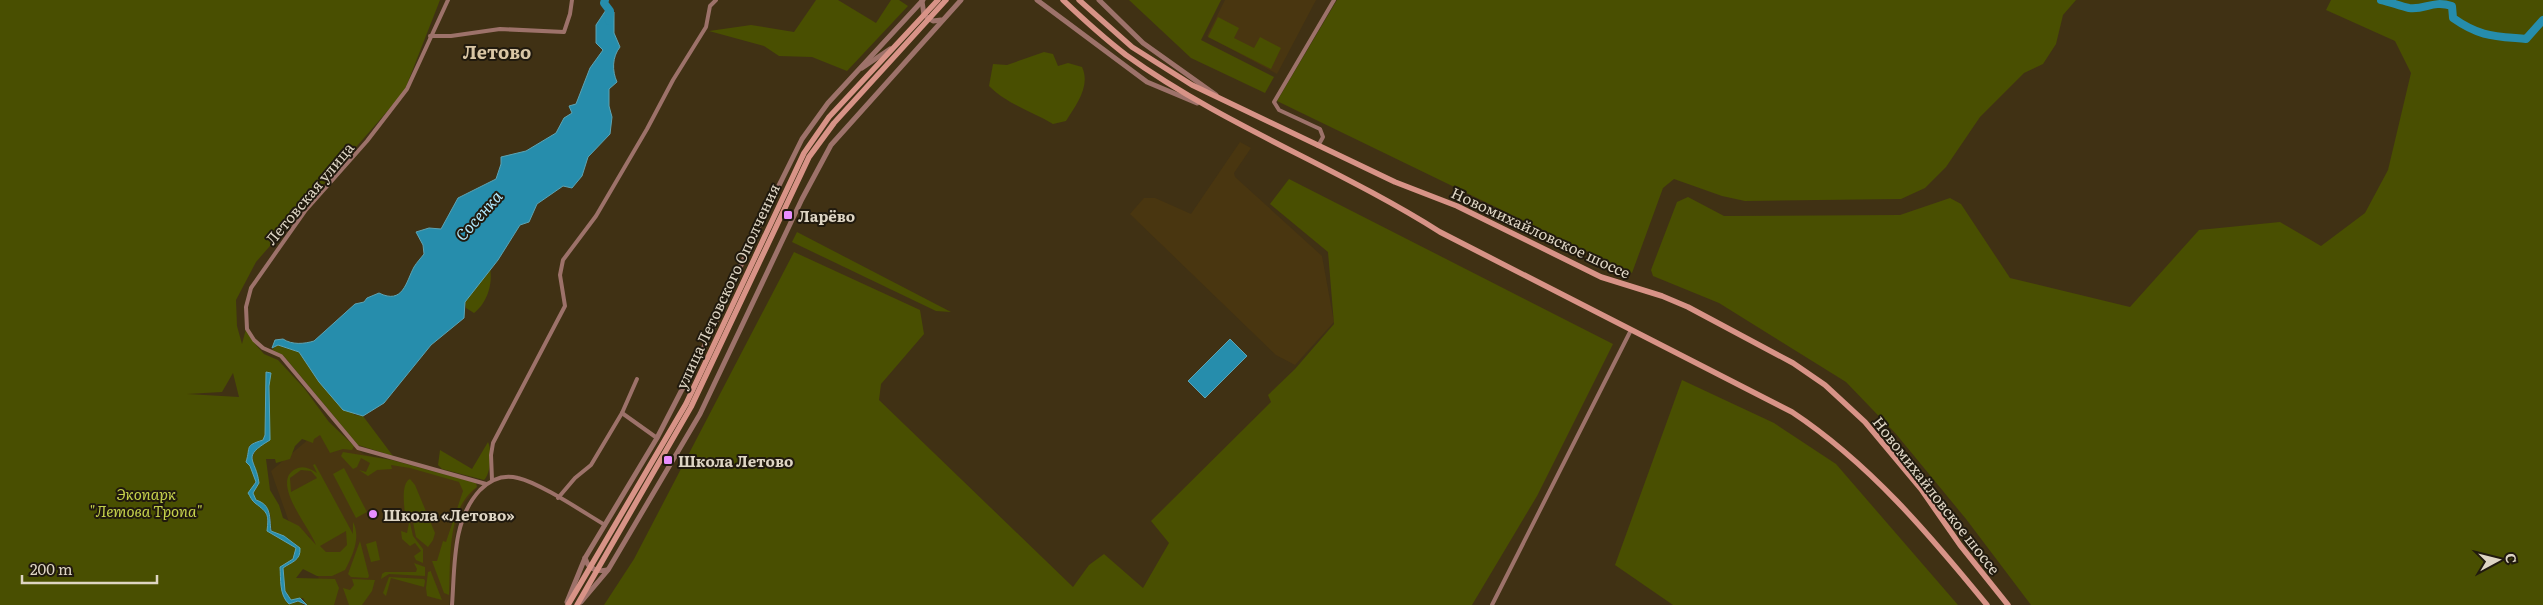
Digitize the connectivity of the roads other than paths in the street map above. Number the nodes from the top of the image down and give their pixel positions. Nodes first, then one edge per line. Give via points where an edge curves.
1 (448, 0) edge
2 (572, 0) edge
3 (716, 0) edge
4 (923, 0) edge
5 (938, 0) edge
6 (946, 0) edge
7 (961, 0) edge
8 (1037, 0) edge
9 (1063, 0) edge
10 (1079, 0) edge
11 (1099, 0) edge
12 (1334, 0) edge
13 (926, 17) junction
14 (942, 20) junction
15 (430, 36) junction
16 (897, 44) junction
17 (852, 75) junction
18 (1225, 101) junction
19 (1218, 111) junction
20 (1318, 146) junction
21 (1631, 330) junction
22 (637, 379) dead end
23 (622, 413) junction
24 (657, 438) junction
25 (492, 480) junction
26 (486, 484) junction
27 (558, 498) junction
28 (605, 525) junction
29 (585, 558) junction
30 (594, 569) junction
31 (608, 570) junction
32 (452, 605) edge
33 (567, 605) edge
34 (577, 605) edge
35 (1492, 605) edge
36 (1987, 605) edge
37 (2008, 605) edge

1 - 15 street, Летовская улица
2 - 15 street via 564,32 500,29
3 - 25 street via 710,6 706,27 647,129 596,216 564,260 560,275 565,306 493,443
4 - 13 street
4 - 17 street
5 - 13 main road, улица Летовского Ополчения
6 - 13 main road, улица Летовского Ополчения
7 - 14 street
8 - 19 street via 1147,82
9 - 19 main road, Новомихайловское шоссе via 1125,54
10 - 18 main road, Новомихайловское шоссе via 1149,59
11 - 18 street via 1143,43
12 - 20 street via 1274,102 1279,110 1320,129 1323,136
13 - 14 street
13 - 16 main road, улица Летовского Ополчения
13 - 30 main road, улица Летовского Ополчения via 834,123 809,157 691,407
14 - 31 street via 832,145 802,199 700,414
15 - 26 street, Летовская улица via 408,89 388,117 305,211 256,277 246,307 247,329 263,348 282,356 358,448
16 - 17 street
16 - 30 main road, улица Летовского Ополчения via 829,117 804,153 686,404
17 - 24 street via 814,121 791,158 708,339
18 - 20 main road, Новомихайловское шоссе
19 - 21 main road, Новомихайловское шоссе via 1386,198 1440,232
20 - 37 main road, Новомихайловское шоссе via 1394,182 1457,206 1601,277 1688,307 1793,363 1824,385 1865,422 1921,489
21 - 35 street
21 - 36 main road, Новомихайловское шоссе via 1756,392 1824,433 1869,473 1930,537
22 - 23 street
23 - 24 street
23 - 27 street via 591,466 575,478
24 - 28 street
25 - 26 street
25 - 27 street via 506,476 517,478
26 - 32 street via 469,502 460,526
27 - 28 street
28 - 29 street
29 - 30 street
29 - 33 street
30 - 31 street
30 - 33 main road, улица Летовского Ополчения
30 - 34 main road, улица Летовского Ополчения
31 - 34 street

